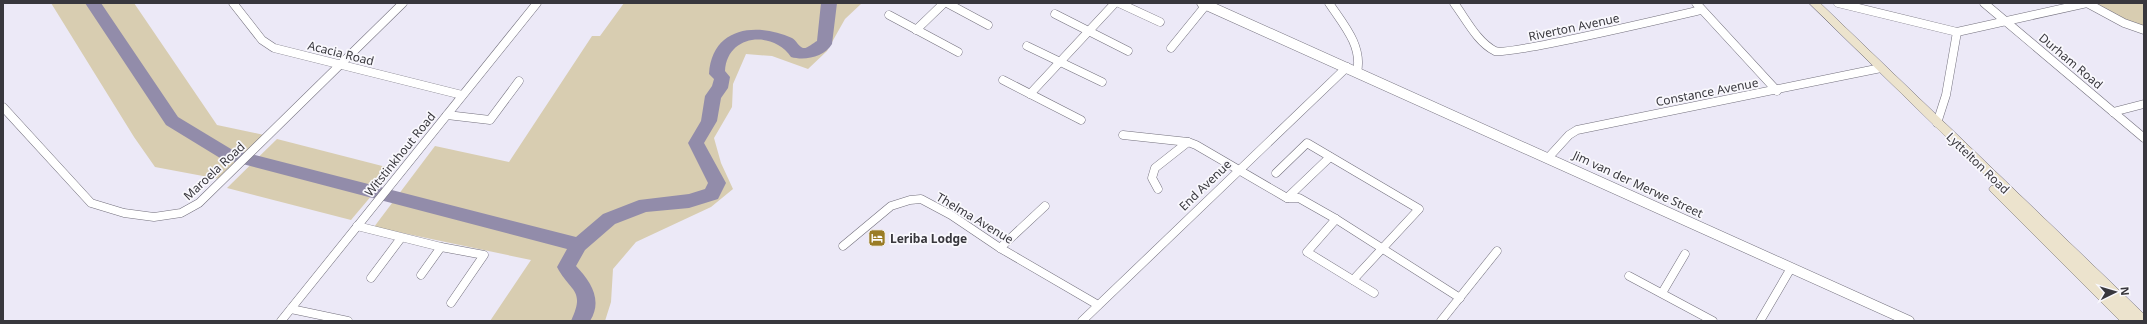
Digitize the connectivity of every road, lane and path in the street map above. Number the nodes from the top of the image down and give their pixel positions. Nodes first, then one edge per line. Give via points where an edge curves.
1 (233, 3) edge
2 (403, 3) edge
3 (537, 3) edge
4 (945, 3) edge
5 (1115, 3) edge
6 (1119, 3) edge
7 (1329, 3) edge
8 (1454, 3) edge
9 (1696, 3) edge
10 (1804, 3) edge
11 (1814, 3) edge
12 (1838, 3) edge
13 (1984, 3) edge
14 (2087, 3) edge
15 (1204, 4) edge
16 (1701, 10) junction
17 (1054, 14) dead end
18 (889, 15) dead end
19 (1160, 22) dead end
20 (2006, 22) junction
21 (988, 25) dead end
22 (916, 30) junction
23 (2144, 30) edge
24 (1088, 31) junction
25 (1957, 32) junction
26 (1027, 46) dead end
27 (1171, 48) dead end
28 (1128, 51) dead end
29 (958, 52) dead end
30 (1060, 61) junction
31 (340, 65) junction
32 (1347, 67) junction
33 (1877, 69) junction
34 (1357, 72) junction
35 (1003, 80) dead end
36 (519, 81) dead end
37 (1102, 82) dead end
38 (1777, 91) junction
39 (1030, 94) junction
40 (462, 96) junction
41 (2144, 104) edge
42 (3, 107) edge
43 (2113, 112) junction
44 (447, 115) junction
45 (1081, 120) dead end
46 (1937, 123) junction
47 (1123, 135) dead end
48 (2144, 138) edge
49 (1188, 142) junction
50 (1330, 157) junction
51 (1548, 158) junction
52 (1238, 169) junction
53 (1276, 173) dead end
54 (1158, 189) dead end
55 (1287, 198) junction
56 (1045, 206) dead end
57 (1336, 219) junction
58 (358, 225) junction
59 (401, 238) junction
60 (843, 246) dead end
61 (441, 247) junction
62 (1000, 248) junction
63 (1382, 249) junction
64 (1497, 251) dead end
65 (1685, 254) dead end
66 (1791, 268) junction
67 (421, 275) dead end
68 (1629, 276) dead end
69 (371, 278) dead end
70 (1353, 280) junction
71 (1374, 293) dead end
72 (1662, 293) junction
73 (1460, 298) junction
74 (451, 303) dead end
75 (1098, 305) junction
76 (291, 309) junction
77 (281, 321) edge
78 (348, 321) edge
79 (1082, 321) edge
80 (1442, 321) edge
81 (1713, 321) edge
82 (1760, 321) edge
83 (1909, 321) edge
84 (2128, 321) edge
85 (2143, 321) edge

1 - 31 street, Acacia Road via 267,45
2 - 31 street, Maroela Road
3 - 40 street, Witstinkhout Road
4 - 21 street
4 - 22 street
5 - 24 street
6 - 19 street
7 - 34 street via 1358,51
8 - 16 street, Riverton Avenue via 1484,44 1497,52 1528,48
9 - 16 street
10 - 33 main road, Lyttelton Road
11 - 33 main road, Lyttelton Road
12 - 25 street
13 - 20 street, Durham Road
14 - 20 street
14 - 23 street via 2124,23
15 - 27 street
15 - 32 street, Jim van der Merwe Street
16 - 38 street
17 - 24 street
18 - 22 street
20 - 25 street
20 - 43 street, Durham Road
22 - 29 street
24 - 28 street
24 - 30 street
25 - 46 street via 1946,95
26 - 30 street
30 - 37 street
30 - 39 street
31 - 40 street, Acacia Road
31 - 42 street, Maroela Road via 195,207 168,217 148,218 99,207 84,198
32 - 34 street, Jim van der Merwe Street
32 - 52 street, End Avenue
33 - 38 street, Constance Avenue
33 - 46 main road, Lyttelton Road
33 - 84 main road, Lyttelton Road
34 - 51 street, Jim van der Merwe Street
35 - 39 street
36 - 44 street via 490,120
38 - 51 street, Constance Avenue via 1577,130
39 - 45 street
40 - 44 street, Witstinkhout Road
41 - 43 street
43 - 48 street, Durham Road
44 - 58 street, Witstinkhout Road
46 - 85 main road, Lyttelton Road
47 - 49 street
49 - 52 street
49 - 54 street via 1155,168 1152,173 1153,182
50 - 53 street via 1307,143
50 - 55 street
50 - 63 street via 1419,210
51 - 66 street, Jim van der Merwe Street
52 - 55 street
52 - 75 street, End Avenue
55 - 57 street via 1299,198
56 - 62 street
57 - 63 street
57 - 70 street via 1307,252
58 - 59 street
58 - 76 street, Witstinkhout Road
59 - 61 street
59 - 69 street
60 - 62 street, Thelma Avenue via 891,206 921,199 951,215
61 - 67 street
61 - 74 street via 484,255
62 - 75 street, Thelma Avenue
63 - 70 street
63 - 73 street
64 - 73 street
65 - 72 street
66 - 82 street
66 - 83 street, Jim van der Merwe Street
68 - 72 street
70 - 71 street
72 - 81 street
73 - 80 street
75 - 79 street, End Avenue
76 - 77 street, Witstinkhout Road
76 - 78 street

